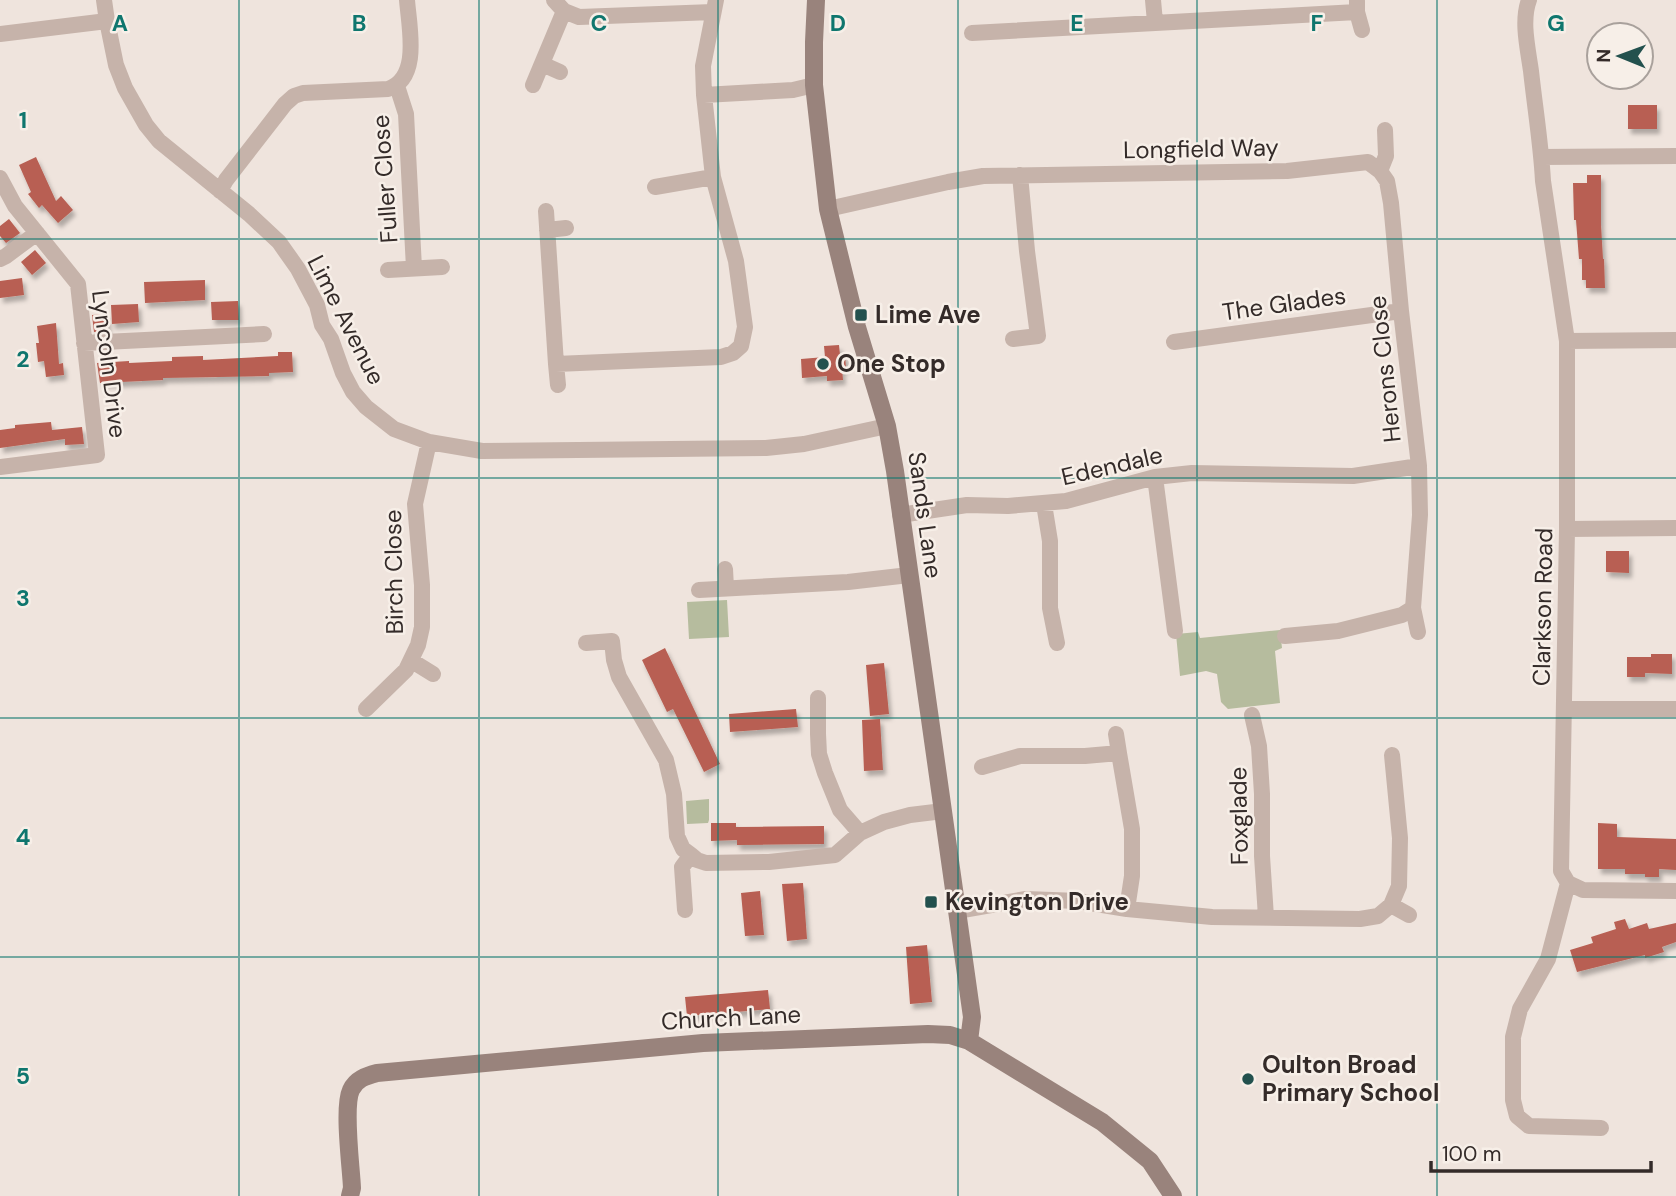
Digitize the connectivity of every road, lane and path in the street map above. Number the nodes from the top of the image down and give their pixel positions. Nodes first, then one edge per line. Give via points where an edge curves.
1 (104, 0) edge
2 (407, 0) edge
3 (816, 0) edge
4 (1153, 0) edge
5 (1528, 0) edge
6 (559, 6) edge
7 (715, 6) edge
8 (1357, 6) edge
9 (107, 22) junction
10 (1154, 22) junction
11 (1362, 30) dead end
12 (972, 33) dead end
13 (0, 34) edge
14 (542, 64) junction
15 (560, 72) dead end
16 (533, 85) dead end
17 (814, 85) junction
18 (397, 86) junction
19 (704, 95) junction
20 (1385, 130) dead end
21 (1676, 156) edge
22 (1541, 157) junction
23 (1380, 171) junction
24 (1020, 175) junction
25 (713, 177) junction
26 (0, 178) edge
27 (655, 187) dead end
28 (220, 191) junction
29 (828, 209) junction
30 (546, 211) dead end
31 (566, 228) dead end
32 (547, 230) junction
33 (37, 233) junction
34 (0, 258) edge
35 (442, 267) dead end
36 (414, 268) junction
37 (388, 270) dead end
38 (1401, 311) junction
39 (264, 334) dead end
40 (1013, 340) dead end
41 (1676, 340) edge
42 (1567, 341) junction
43 (1174, 342) dead end
44 (84, 343) junction
45 (556, 364) junction
46 (558, 385) dead end
47 (887, 426) junction
48 (429, 442) junction
49 (1419, 466) junction
50 (0, 467) edge
51 (1155, 477) junction
52 (1044, 504) junction
53 (900, 515) junction
54 (1676, 528) edge
55 (1567, 529) junction
56 (725, 569) dead end
57 (909, 575) junction
58 (726, 588) junction
59 (699, 590) dead end
60 (1413, 608) junction
61 (1175, 631) dead end
62 (1418, 632) dead end
63 (1285, 636) dead end
64 (586, 643) dead end
65 (1057, 643) dead end
66 (412, 661) junction
67 (433, 674) dead end
68 (818, 698) dead end
69 (366, 709) dead end
70 (1564, 709) junction
71 (1676, 709) edge
72 (1252, 715) dead end
73 (1116, 734) dead end
74 (1119, 753) junction
75 (1392, 755) dead end
76 (982, 767) dead end
77 (943, 811) junction
78 (860, 833) junction
79 (691, 855) junction
80 (1568, 883) junction
81 (1676, 891) edge
82 (1391, 905) junction
83 (1127, 909) junction
84 (685, 910) dead end
85 (957, 911) junction
86 (1409, 915) dead end
87 (1266, 917) junction
88 (969, 1041) junction
89 (1601, 1128) dead end
90 (350, 1196) edge
91 (1173, 1196) edge

1 - 9 street, Lime Avenue
2 - 18 street via 411,54
3 - 17 street, Sands Lane
4 - 10 street
5 - 22 street, Clarkson Road via 1526,32
6 - 7 street via 579,18
6 - 14 street
7 - 19 street via 703,66
8 - 10 street
8 - 11 street
9 - 13 street
9 - 28 street, Lime Avenue via 116,65 146,124 159,141
10 - 12 street
14 - 15 street
14 - 16 street
17 - 19 street
17 - 29 street, Sands Lane
18 - 28 street via 294,96
18 - 36 street, Fuller Close via 406,114
19 - 25 street
20 - 23 street, Herons Close via 1386,156
21 - 22 street
22 - 42 street, Clarkson Road
23 - 24 street, Longfield Way via 1368,162 1287,171
23 - 38 street, Herons Close via 1388,181
24 - 29 street, Longfield Way via 948,182
24 - 40 street via 1038,336
25 - 27 street
25 - 45 street via 736,261 745,327 741,346 721,357
26 - 33 street, Lyncoln Drive
28 - 48 street, Lime Avenue via 279,242 298,269 353,392 394,429
29 - 47 street, Sands Lane
30 - 32 street
31 - 32 street
32 - 45 street
33 - 34 street
33 - 44 street, Lyncoln Drive via 78,284
35 - 36 street, Fuller Close
36 - 37 street, Fuller Close
38 - 43 street, The Glades
38 - 49 street, Herons Close
39 - 44 street via 175,330
41 - 42 street
42 - 55 street, Clarkson Road
44 - 50 street, Lyncoln Drive via 97,455
45 - 46 street
47 - 48 street, Lime Avenue via 804,444 766,447 482,451
47 - 53 street, Sands Lane
48 - 66 street, Birch Close via 415,504 422,627
49 - 51 street, Edendale via 1353,476 1192,473
49 - 60 street, Herons Close
51 - 52 street, Edendale
51 - 61 street
52 - 53 street, Edendale via 967,505
52 - 65 street via 1050,541 1050,608
53 - 57 street, Sands Lane
54 - 55 street
55 - 70 street, Clarkson Road
56 - 58 street
57 - 58 street
57 - 77 street, Sands Lane
58 - 59 street
60 - 62 street, Herons Close
60 - 63 street via 1338,631
64 - 79 street via 612,642 619,677 666,760 677,836
66 - 67 street, Birch Close
66 - 69 street, Birch Close
68 - 78 street via 819,754 840,810
70 - 71 street
70 - 80 street, Clarkson Road via 1561,871
72 - 87 street, Foxglade via 1260,758
73 - 74 street
74 - 76 street via 1020,756
74 - 83 street via 1132,829
75 - 82 street via 1400,838 1399,886
77 - 78 street via 910,815
77 - 85 street, Sands Lane
78 - 79 street via 835,855 821,857 706,863
79 - 84 street via 682,867
80 - 81 street via 1583,890
80 - 89 street, Clarkson Road via 1548,959 1520,1009 1513,1037 1513,1100 1517,1116 1529,1126
82 - 86 street
82 - 87 street via 1378,916 1360,919
83 - 85 street via 1026,899
83 - 87 street
85 - 88 street, Sands Lane via 972,1017
88 - 90 street, Church Lane via 928,1034 703,1043 377,1073 362,1077 351,1088 347,1103
88 - 91 street, Church Lane via 1102,1122 1150,1161

